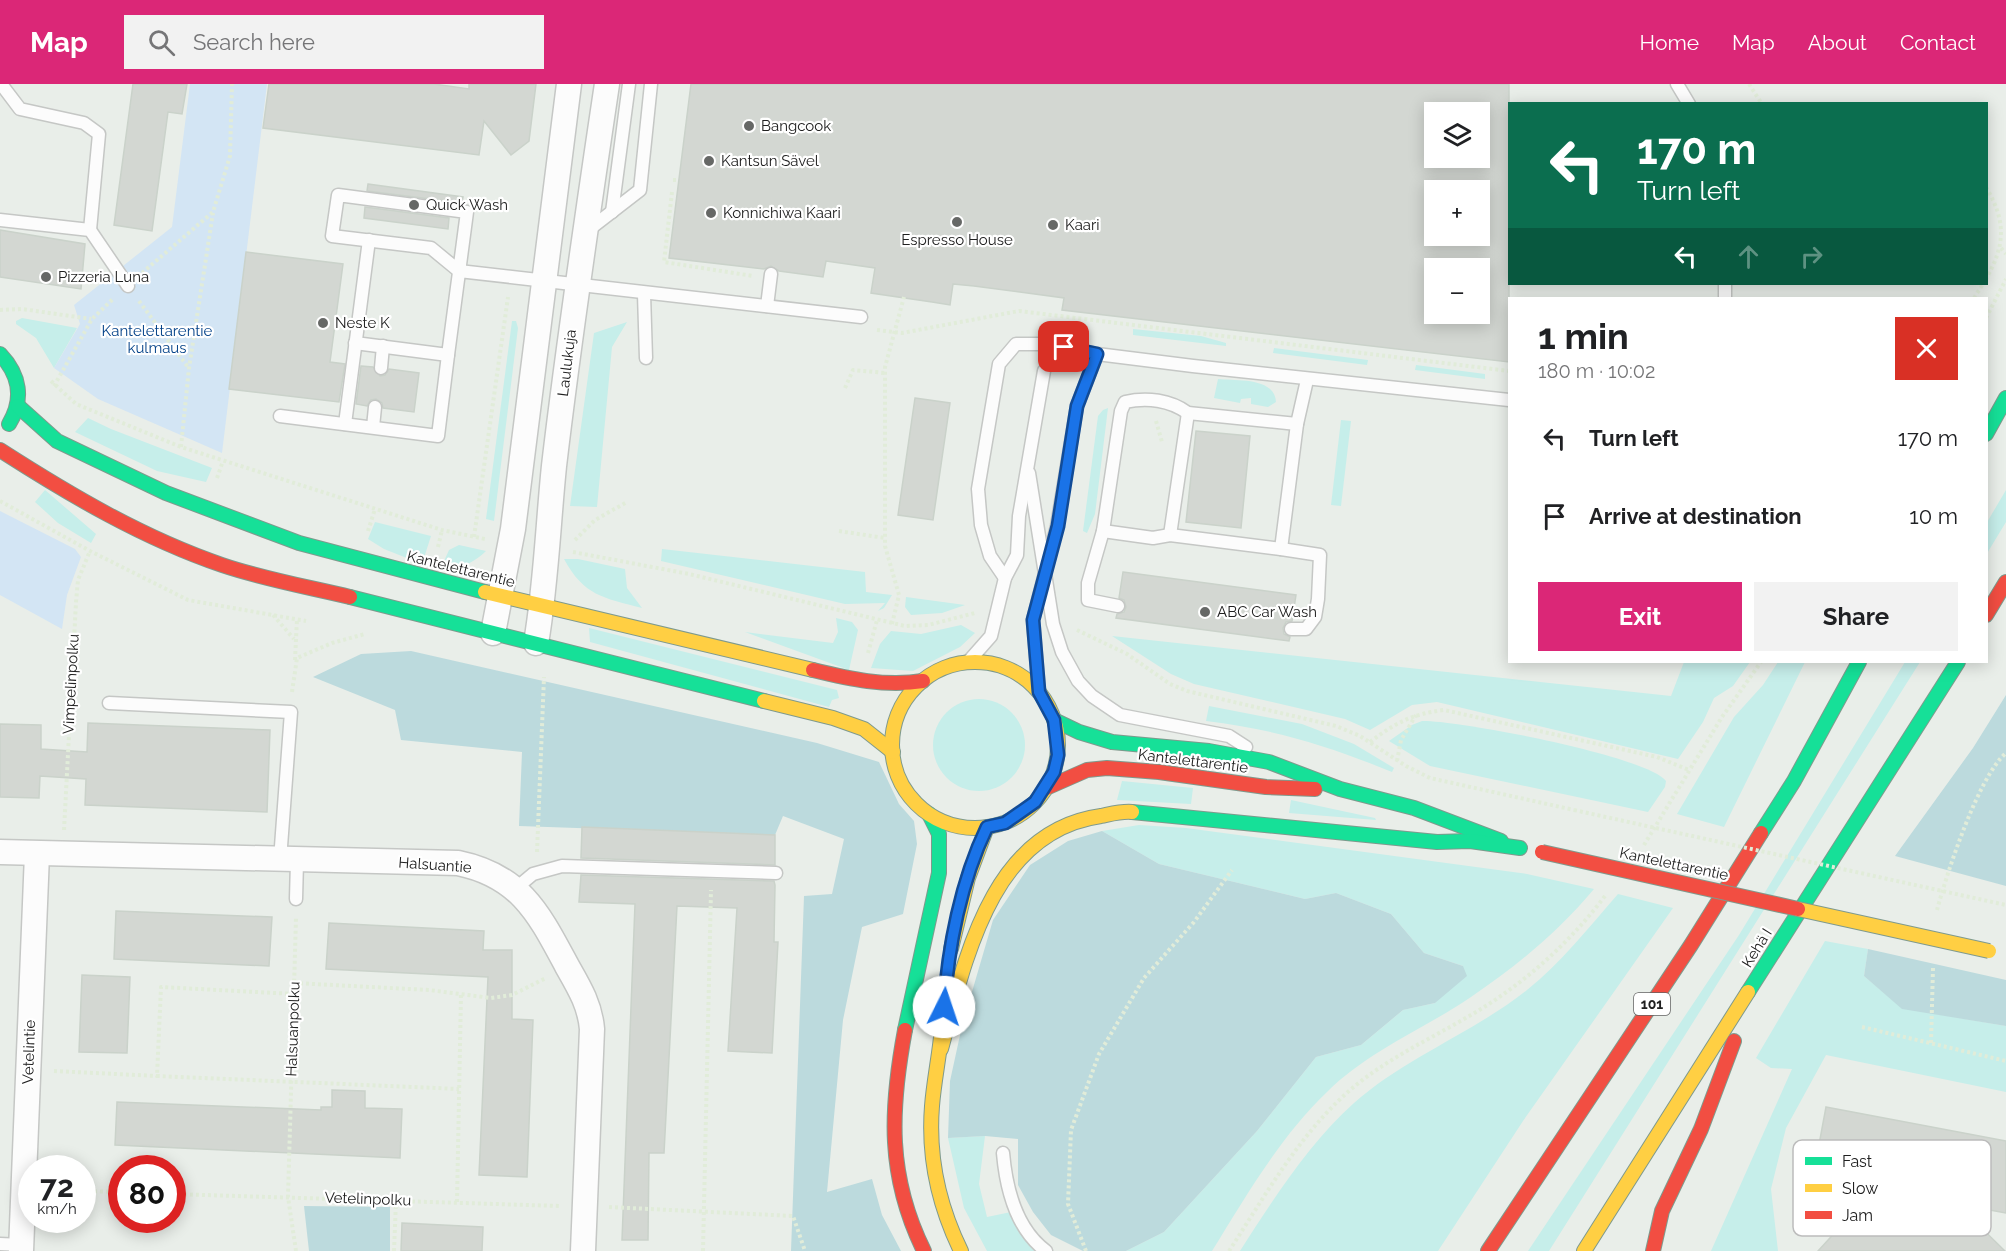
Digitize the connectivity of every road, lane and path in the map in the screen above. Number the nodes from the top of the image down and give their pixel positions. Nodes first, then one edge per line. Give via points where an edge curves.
1 (2, 84) edge
2 (232, 84) edge
3 (569, 84) edge
4 (607, 84) edge
5 (629, 84) edge
6 (651, 84) edge
7 (1677, 84) edge
8 (1749, 84) edge
9 (1688, 102) edge
10 (1761, 102) edge
11 (673, 180) dead end
12 (679, 180) dead end
13 (1988, 191) edge
14 (672, 192) dead end
15 (213, 212) junction
16 (612, 212) junction
17 (0, 220) edge
18 (90, 230) junction
19 (584, 234) junction
20 (369, 240) junction
21 (2001, 248) junction
22 (2006, 254) edge
23 (459, 271) junction
24 (1988, 275) edge
25 (513, 278) junction
26 (770, 278) joint
27 (2006, 279) edge
28 (543, 282) junction
29 (128, 286) junction
30 (576, 286) junction
31 (644, 294) junction
32 (904, 297) dead end
33 (767, 306) junction
34 (0, 310) edge
35 (1988, 314) edge
36 (861, 317) dead end
37 (92, 319) junction
38 (870, 330) dead end
39 (894, 332) junction
40 (355, 343) junction
41 (383, 346) junction
42 (0, 354) edge
43 (1097, 354) junction
44 (448, 355) junction
45 (646, 358) dead end
46 (189, 368) junction
47 (381, 368) dead end
48 (1044, 371) dead end
49 (1508, 371) edge
50 (885, 373) junction
51 (48, 378) dead end
52 (1307, 380) junction
53 (54, 386) junction
54 (845, 388) dead end
55 (2006, 398) edge
56 (1154, 400) junction
57 (1508, 400) edge
58 (18, 406) junction
59 (375, 407) dead end
60 (1188, 413) junction
61 (280, 416) dead end
62 (1297, 423) junction
63 (345, 424) junction
64 (373, 427) junction
65 (1988, 430) edge
66 (0, 433) edge
67 (1162, 445) dead end
68 (181, 447) junction
69 (0, 450) edge
70 (224, 461) junction
71 (1029, 473) junction
72 (217, 478) dead end
73 (627, 502) dead end
74 (375, 509) junction
75 (368, 531) dead end
76 (839, 531) dead end
77 (1103, 531) junction
78 (1170, 535) junction
79 (885, 538) junction
80 (572, 543) dead end
81 (1281, 549) junction
82 (90, 551) dead end
83 (564, 551) dead end
84 (1044, 572) junction
85 (1005, 578) junction
86 (2006, 582) edge
87 (500, 595) junction
88 (1118, 606) dead end
89 (542, 607) junction
90 (978, 612) dead end
91 (1988, 612) edge
92 (273, 615) dead end
93 (297, 619) dead end
94 (892, 624) junction
95 (1071, 627) dead end
96 (1291, 629) dead end
97 (374, 632) dead end
98 (493, 633) junction
99 (295, 639) junction
100 (536, 643) junction
101 (295, 662) junction
102 (968, 662) junction
103 (1760, 663) edge
104 (1858, 663) edge
105 (1957, 663) edge
106 (544, 670) dead end
107 (923, 681) junction
108 (1039, 692) junction
109 (109, 703) dead end
110 (291, 712) junction
111 (1417, 713) junction
112 (1054, 720) junction
113 (1370, 742) junction
114 (893, 752) junction
115 (2006, 753) edge
116 (1397, 761) junction
117 (1269, 762) junction
118 (1689, 770) junction
119 (1046, 788) junction
120 (1340, 789) junction
121 (929, 814) junction
122 (64, 819) dead end
123 (987, 827) junction
124 (1520, 848) junction
125 (0, 852) edge
126 (1638, 853) dead end
127 (37, 854) junction
128 (289, 861) junction
129 (1232, 870) dead end
130 (711, 871) junction
131 (776, 873) dead end
132 (524, 882) junction
133 (1611, 888) dead end
134 (297, 899) joint
135 (2006, 904) edge
136 (1937, 920) dead end
137 (2006, 954) edge
138 (1934, 961) dead end
139 (566, 963) junction
140 (1756, 981) junction
141 (294, 983) junction
142 (294, 994) junction
143 (461, 994) junction
144 (1862, 1027) dead end
145 (1931, 1042) junction
146 (941, 1049) junction
147 (2006, 1061) edge
148 (54, 1071) dead end
149 (158, 1076) junction
150 (291, 1082) junction
151 (459, 1089) junction
152 (1003, 1153) dead end
153 (186, 1194) edge
154 (288, 1197) junction
155 (396, 1200) junction
156 (457, 1202) junction
157 (564, 1206) dead end
158 (602, 1206) dead end
159 (706, 1210) junction
160 (1505, 1224) junction
161 (14, 1247) edge
162 (296, 1251) edge
163 (394, 1251) edge
164 (583, 1251) edge
165 (703, 1251) edge
166 (805, 1251) edge
167 (924, 1251) edge
168 (961, 1251) edge
169 (1046, 1251) edge
170 (1086, 1251) edge
171 (1229, 1251) edge
172 (1482, 1251) edge
173 (1488, 1251) edge
174 (1584, 1251) edge
175 (1653, 1251) edge

1 - 18 lane via 20,109 84,123 99,134
2 - 15 path via 230,156
3 - 28 street
4 - 19 street, Laulukuja
5 - 16 lane
6 - 16 lane via 640,190
7 - 9 lane
8 - 10 path
11 - 12 path
13 - 21 path via 2003,224
14 - 26 path via 664,262
15 - 29 path
15 - 46 path
16 - 19 lane
17 - 18 lane
18 - 29 lane
19 - 30 street, Laulukuja
20 - 23 lane via 431,249
20 - 23 lane via 332,236 338,195 467,212
20 - 40 lane
21 - 22 path
21 - 24 path
23 - 25 lane
23 - 44 lane
25 - 28 lane
25 - 74 path via 504,312 474,537
26 - 33 lane
27 - 35 path
28 - 30 lane
28 - 87 street via 513,529
29 - 37 path
29 - 46 path
30 - 31 lane
30 - 89 street, Laulukuja
31 - 33 lane
31 - 45 lane
32 - 39 path
33 - 36 lane
34 - 37 path via 22,309
37 - 53 path
38 - 39 path
39 - 49 path via 1018,311
39 - 50 path
40 - 41 lane
40 - 63 lane
41 - 44 lane
41 - 47 lane
42 - 58 main road via 17,375
43 - 52 lane
43 - 84 lane via 1077,406 1058,526
43 - 85 lane via 1048,344 1016,344 999,364 978,489 981,525 990,556
44 - 64 lane via 438,436
46 - 68 path
48 - 71 lane
50 - 54 path via 852,370
50 - 79 path
51 - 53 path
52 - 57 lane
52 - 62 lane
53 - 68 path via 76,404
55 - 65 main road
56 - 60 lane via 1176,404
56 - 67 path
56 - 77 lane via 1125,402 1121,411
58 - 66 main road
58 - 87 main road, Kantelettarentie via 57,441 166,492 299,543
59 - 64 lane
60 - 62 lane
60 - 78 lane
61 - 63 lane
62 - 81 lane
63 - 64 lane
68 - 70 path
69 - 98 main road via 47,480 172,547 224,566
70 - 72 path
70 - 74 path
71 - 84 lane
71 - 85 lane via 1019,516 1017,555
73 - 80 path via 595,520
74 - 75 path
76 - 79 path
77 - 78 lane via 1153,538
77 - 88 lane via 1088,583 1088,600
78 - 81 lane
79 - 94 path via 899,595
81 - 96 lane via 1320,555 1315,617 1306,629
82 - 122 path, Vimpelinpolku via 78,580
83 - 94 path via 689,574
84 - 108 lane via 1033,620
84 - 117 lane via 1062,652 1078,681 1092,696 1128,717 1228,736
85 - 102 lane via 991,636
86 - 91 main road
87 - 89 main road, Kantelettarentie
87 - 98 street
89 - 100 street, Laulukuja
89 - 107 main road, Kantelettarentie via 861,681 898,685
90 - 94 path via 928,625
92 - 99 path
93 - 99 path
95 - 113 path via 1118,649 1187,691 1319,721
97 - 101 path via 311,651
98 - 100 main road
99 - 101 path
100 - 114 main road via 850,723 877,737
101 - 110 path
102 - 107 main road
102 - 108 main road via 1007,669
103 - 118 path
104 - 160 main road, 101 via 1794,781 1710,916
105 - 140 main road, Kehä I
106 - 132 path via 537,859
107 - 114 main road via 899,713
108 - 112 main road
109 - 110 lane
110 - 128 lane
111 - 113 path
111 - 116 path via 1401,740
111 - 118 path via 1444,710 1657,758
112 - 117 main road, Kantelettarentie via 1112,742 1209,751
112 - 119 main road via 1058,755
113 - 116 path
114 - 121 main road via 904,787
115 - 136 path via 1979,795 1952,858
116 - 135 path, bridge via 1431,778
117 - 120 main road, Kantelettarentie
118 - 126 path
119 - 120 main road, Kantelettarentie via 1087,770 1107,768 1266,787
119 - 123 main road via 1021,814
120 - 124 main road, Kantelettarentie via 1414,808
121 - 123 main road via 956,826
121 - 167 main road via 939,835 938,874 904,1034 893,1122 897,1175 909,1220
123 - 146 main road via 968,878 946,971
124 - 137 main road, Kantelettarentie, bridge
124 - 146 main road via 1128,812 1077,819 1029,848 1010,867 995,891 969,949
125 - 127 street, Halsuantie
127 - 128 street, Halsuantie
127 - 161 street, Vetelintie
128 - 132 street, Halsuantie via 458,863
128 - 134 lane
129 - 170 path via 1194,922 1144,978 1099,1054 1071,1130 1068,1204
130 - 131 lane
130 - 132 lane via 562,866
130 - 159 path
132 - 139 street, Halsuantie
133 - 171 path via 1573,933 1514,987 1425,1039 1349,1091 1284,1166
134 - 141 path, Halsuanpolku
138 - 145 path
139 - 143 path via 512,996
139 - 164 street, Halsuantie via 590,1009 592,1029
140 - 174 main road, Kehä I
140 - 175 main road via 1701,1129 1662,1211
141 - 142 path, Halsuanpolku
141 - 143 path
142 - 149 path via 160,987
142 - 150 path, Halsuanpolku
143 - 151 path
144 - 145 path
145 - 147 path
146 - 168 main road via 932,1108 935,1173 944,1212
148 - 149 path
149 - 150 path
150 - 151 path
150 - 154 path, Halsuanpolku
151 - 156 path
152 - 169 lane via 1006,1184 1022,1223
153 - 154 path, Vetelinpolku
154 - 155 path, Vetelinpolku
154 - 162 path, Halsuanpolku
155 - 156 path, Vetelinpolku
155 - 163 path
156 - 157 path, Vetelinpolku
158 - 159 path
159 - 165 path
159 - 166 path via 793,1216
160 - 172 main road
160 - 173 main road, 101

